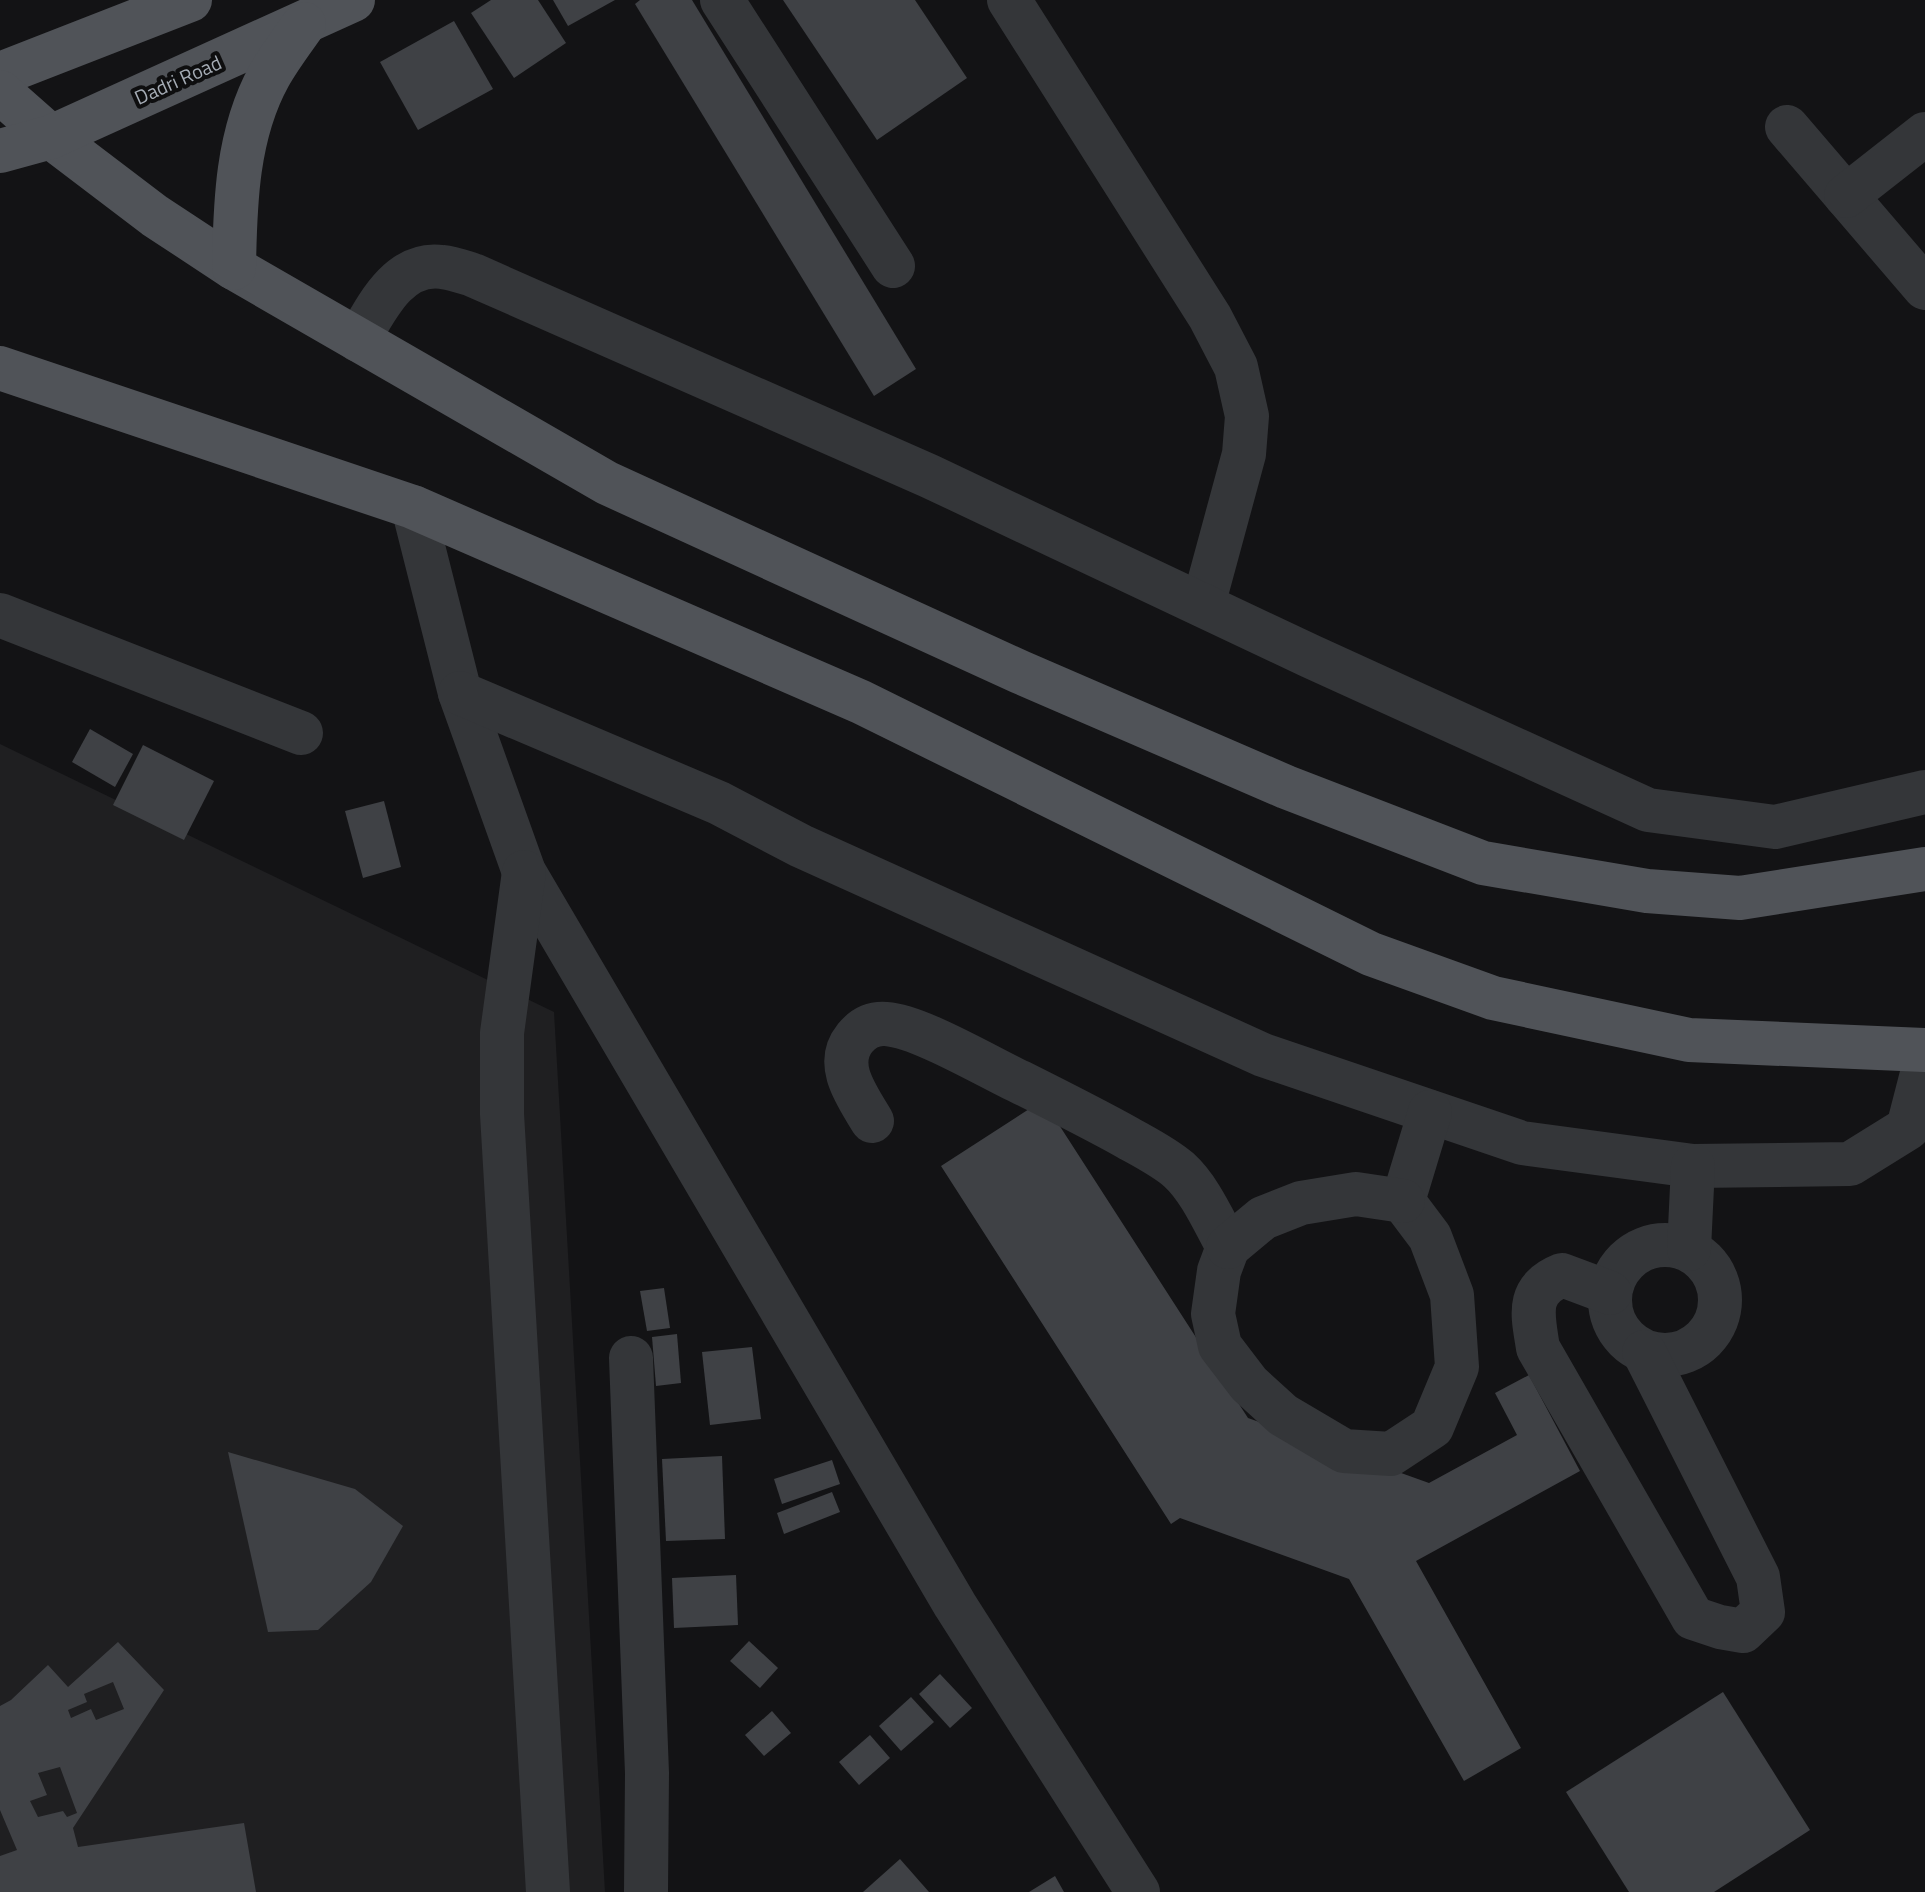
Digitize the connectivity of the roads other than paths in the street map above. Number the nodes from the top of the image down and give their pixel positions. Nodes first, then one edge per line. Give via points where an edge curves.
1 (190, 0) edge
2 (353, 0) edge
3 (722, 0) edge
4 (1009, 0) edge
5 (304, 24) junction
6 (0, 74) edge
7 (0, 92) edge
8 (1787, 127) dead end
9 (1925, 134) edge
10 (51, 137) junction
11 (0, 151) edge
12 (1846, 196) junction
13 (893, 266) dead end
14 (234, 268) junction
15 (1925, 288) edge
16 (358, 340) junction
17 (3, 366) edge
18 (413, 507) junction
19 (1203, 605) junction
20 (0, 615) edge
21 (460, 693) junction
22 (301, 733) dead end
23 (1925, 792) edge
24 (1925, 869) edge
25 (524, 872) junction
26 (1925, 1050) edge
27 (1925, 1062) edge
28 (1430, 1112) junction
29 (872, 1121) dead end
30 (1693, 1166) junction
31 (1403, 1201) junction
32 (1228, 1247) junction
33 (1689, 1249) junction
34 (1610, 1293) junction
35 (1644, 1352) junction
36 (631, 1358) dead end
37 (548, 1892) edge
38 (646, 1892) edge
39 (1138, 1892) edge

1 - 6 main road
2 - 5 main road, Dadri Road
3 - 13 street
4 - 19 street via 1210,317 1236,367 1247,416 1244,454
5 - 10 main road, Dadri Road
5 - 14 main road via 269,77 248,127 235,195
7 - 10 main road
8 - 12 street
9 - 12 street
10 - 11 main road, Dadri Road
10 - 14 main road
12 - 15 street
14 - 16 main road
16 - 19 street via 383,298 409,272 440,266 473,275 929,476
16 - 24 main road via 607,483 1062,690 1286,787 1483,863 1647,891 1740,898
17 - 18 main road
18 - 21 street
18 - 26 main road via 861,702 1371,954 1493,998 1689,1040
19 - 23 street via 1648,810 1775,827
20 - 22 street
21 - 25 street
21 - 28 street via 719,803 801,846 1263,1055
25 - 37 street via 502,1033 502,1114
25 - 39 street via 955,1605
27 - 30 street via 1908,1128 1850,1164
28 - 30 street via 1522,1143
28 - 31 street
29 - 32 street via 846,1069 850,1045 871,1026 901,1026 1090,1116 1162,1159 1189,1182
30 - 33 street
31 - 32 street via 1356,1194 1301,1203 1263,1218
31 - 32 street via 1430,1237 1452,1295 1457,1367 1432,1427 1391,1454 1344,1451 1283,1415 1249,1384 1220,1346 1213,1314
33 - 34 street via 1673,1244 1639,1251 1615,1276
33 - 35 street via 1716,1276 1721,1294 1716,1322 1699,1345 1682,1353
34 - 35 street via 1617,1328
34 - 35 street via 1562,1275 1546,1281 1532,1307 1538,1348 1693,1618 1743,1631 1763,1612 1758,1577
36 - 38 street via 647,1773

